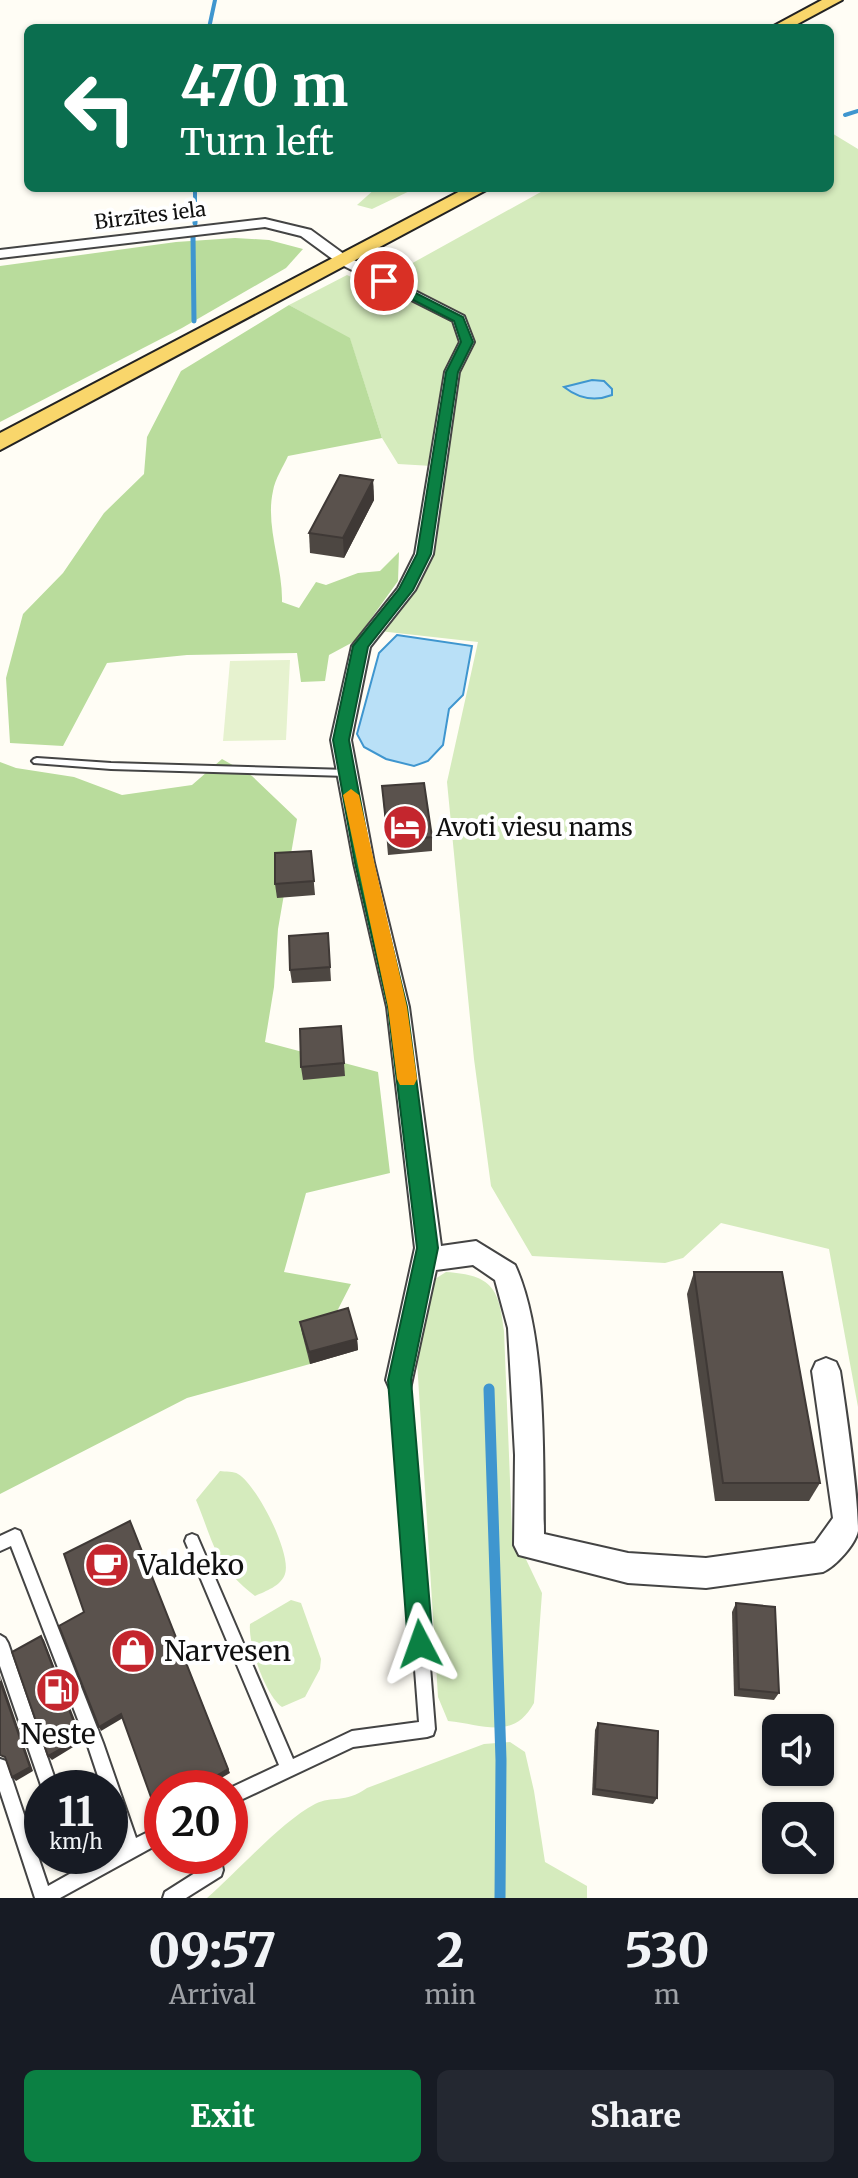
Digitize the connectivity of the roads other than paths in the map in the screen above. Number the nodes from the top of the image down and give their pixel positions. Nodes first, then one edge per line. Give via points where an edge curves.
1 (834, 0) edge
2 (786, 24) edge
3 (472, 192) edge
4 (0, 254) edge
5 (343, 260) junction
6 (0, 443) edge
7 (37, 761) dead end
8 (347, 773) junction
9 (425, 1260) junction
10 (826, 1371) dead end
11 (400, 1380) joint
12 (192, 1541) dead end
13 (0, 1544) edge
14 (0, 1643) edge
15 (0, 1767) edge
16 (288, 1767) junction
17 (44, 1770) edge
18 (248, 1788) edge
19 (144, 1843) edge
20 (132, 1850) junction
21 (82, 1874) edge
22 (209, 1874) edge
23 (83, 1877) junction
24 (43, 1898) edge
25 (171, 1898) edge

1 - 2 main road
3 - 5 main road
4 - 5 street, Birzītes iela via 265,223 306,233
5 - 6 main road
5 - 8 street, Birzītes iela via 459,319 467,342 452,372 424,554 406,590 361,646 341,740
7 - 8 lane
8 - 9 street, Birzītes iela via 398,1007 428,1248
9 - 10 street via 476,1253 506,1273 521,1328 529,1545 628,1568 706,1573 823,1557 848,1522
9 - 11 street, Birzītes iela
11 - 16 lane via 427,1729 352,1739
12 - 16 lane
13 - 20 lane via 15,1536
14 - 17 lane
15 - 24 lane
16 - 18 lane
19 - 20 lane
20 - 23 lane
21 - 23 lane
22 - 25 lane
23 - 24 lane

